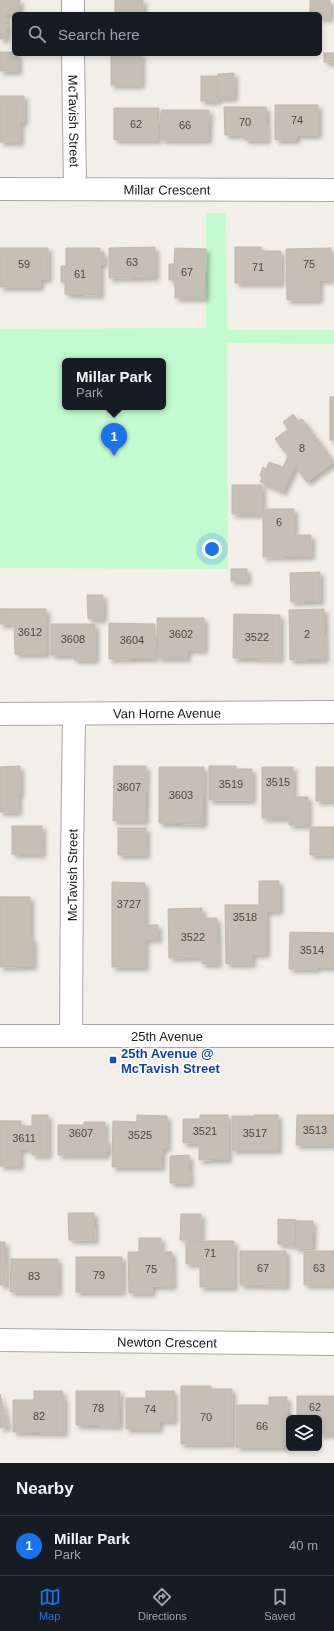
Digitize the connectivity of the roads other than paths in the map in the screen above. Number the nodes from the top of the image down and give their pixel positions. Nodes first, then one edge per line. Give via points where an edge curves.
1 (73, 0) edge
2 (73, 12) edge
3 (73, 56) edge
4 (75, 188) junction
5 (0, 189) edge
6 (334, 190) edge
7 (334, 712) edge
8 (0, 714) edge
9 (74, 714) junction
10 (0, 1036) edge
11 (71, 1036) junction
12 (334, 1036) edge
13 (0, 1340) edge
14 (334, 1344) edge

1 - 2 street
3 - 4 street, McTavish Street
4 - 5 street, Millar Crescent
4 - 6 street, Millar Crescent
7 - 9 street, Van Horne Avenue
8 - 9 street, Van Horne Avenue
9 - 11 street, McTavish Street
10 - 11 street, 25th Avenue
11 - 12 street, 25th Avenue
13 - 14 street, Newton Crescent

